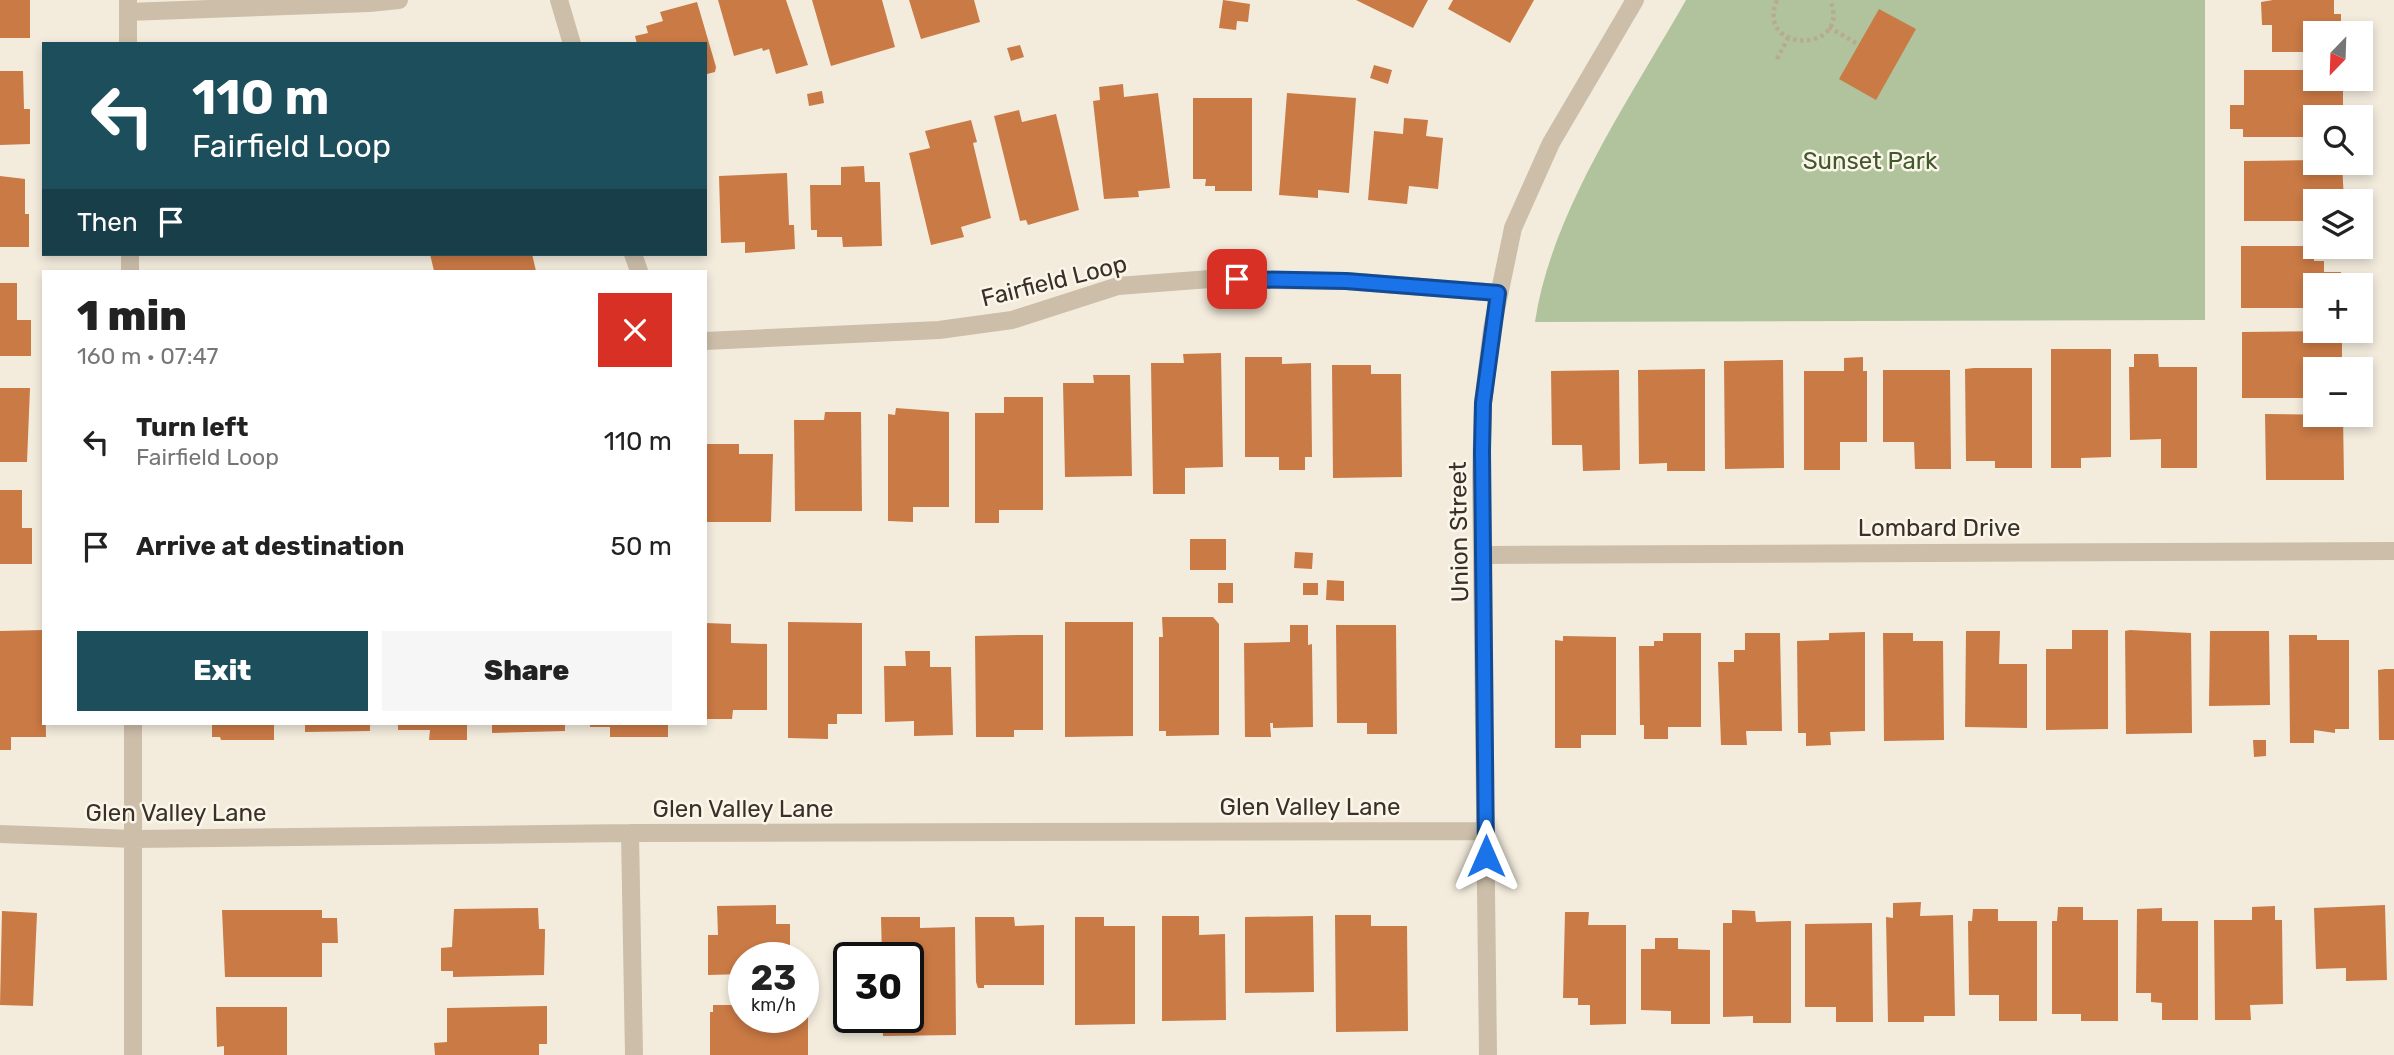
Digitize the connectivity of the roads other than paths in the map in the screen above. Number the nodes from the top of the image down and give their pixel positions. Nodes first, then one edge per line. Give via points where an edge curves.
1 (399, 0) edge
2 (559, 0) edge
3 (1635, 0) edge
4 (128, 6) edge
5 (128, 42) edge
6 (571, 42) edge
7 (1498, 293) junction
8 (707, 341) edge
9 (2394, 551) edge
10 (1484, 555) junction
11 (134, 725) edge
12 (1486, 831) junction
13 (630, 833) junction
14 (0, 834) edge
15 (134, 839) junction
16 (133, 1055) edge
17 (634, 1055) edge
18 (1488, 1055) edge

1 - 4 street
2 - 6 street
3 - 7 street, Union Street via 1551,143 1513,228
4 - 5 street
7 - 8 street, Fairfield Loop via 1346,281 1210,279 1118,286 1012,320 939,330
7 - 10 street, Union Street via 1483,403
9 - 10 street, Lombard Drive
10 - 12 street, Union Street
11 - 15 street
12 - 13 street, Glen Valley Lane
12 - 18 street, Union Street
13 - 15 street, Glen Valley Lane
13 - 17 street
14 - 15 street, Glen Valley Lane
15 - 16 street

